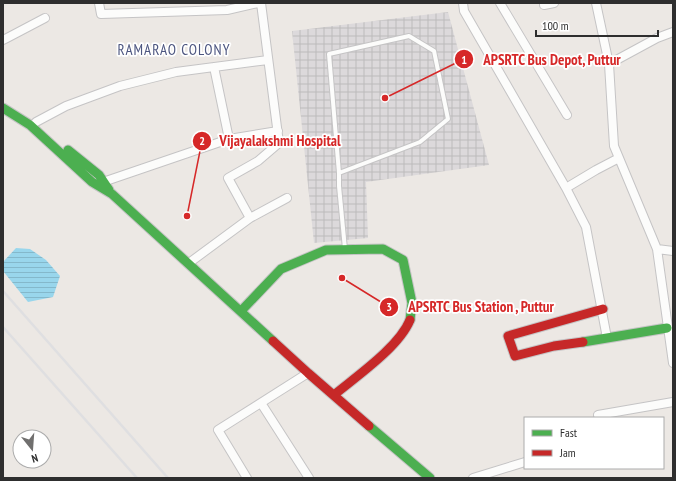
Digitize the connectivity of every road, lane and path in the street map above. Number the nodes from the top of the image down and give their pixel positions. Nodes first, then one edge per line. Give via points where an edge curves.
1 (100, 3) edge
2 (258, 3) edge
3 (261, 3) edge
4 (463, 3) edge
5 (500, 3) edge
6 (544, 3) edge
7 (554, 3) edge
8 (596, 3) edge
9 (45, 18) dead end
10 (673, 32) edge
11 (3, 40) edge
12 (268, 60) junction
13 (609, 64) junction
14 (214, 67) junction
15 (3, 100) edge
16 (3, 108) edge
17 (567, 115) dead end
18 (36, 122) junction
19 (278, 130) junction
20 (229, 139) junction
21 (619, 158) junction
22 (339, 173) junction
23 (103, 182) junction
24 (566, 188) junction
25 (112, 194) junction
26 (287, 198) dead end
27 (250, 218) junction
28 (657, 249) junction
29 (345, 250) junction
30 (673, 251) edge
31 (189, 263) junction
32 (603, 309) junction
33 (241, 311) junction
34 (667, 328) junction
35 (608, 338) junction
36 (673, 363) edge
37 (308, 373) junction
38 (334, 395) junction
39 (673, 402) edge
40 (261, 403) junction
41 (598, 417) edge
42 (524, 462) edge
43 (246, 478) edge
44 (309, 478) edge
45 (430, 478) edge
46 (473, 478) edge

1 - 2 street via 101,14 227,10
3 - 12 street
4 - 24 street via 464,11
5 - 17 street
6 - 7 street
8 - 13 street
9 - 11 street
10 - 13 street
12 - 14 street
12 - 19 street
13 - 21 street via 614,146
14 - 18 street via 176,72 120,86 66,106
14 - 20 street
15 - 18 main road
16 - 25 main road via 30,126 92,182
18 - 23 main road via 99,175
19 - 20 street
19 - 27 street via 279,143 258,161 228,178
20 - 23 street
21 - 24 street
21 - 28 street
22 - 22 lane via 420,142 448,119 434,51 409,36 329,54
22 - 29 lane via 338,186
23 - 25 main road
24 - 32 street via 586,226
25 - 31 main road
26 - 27 street
27 - 31 street
28 - 30 street
28 - 34 street
29 - 33 main road via 326,250 281,269
29 - 38 main road via 383,249 403,260 412,303 410,321 400,336
31 - 33 main road
32 - 35 street
32 - 35 main road via 508,336 516,356 554,346
33 - 37 main road
34 - 35 main road
34 - 36 street
37 - 38 main road
37 - 40 street
38 - 45 main road
39 - 41 street
40 - 43 street via 218,430
40 - 44 street
42 - 46 street

